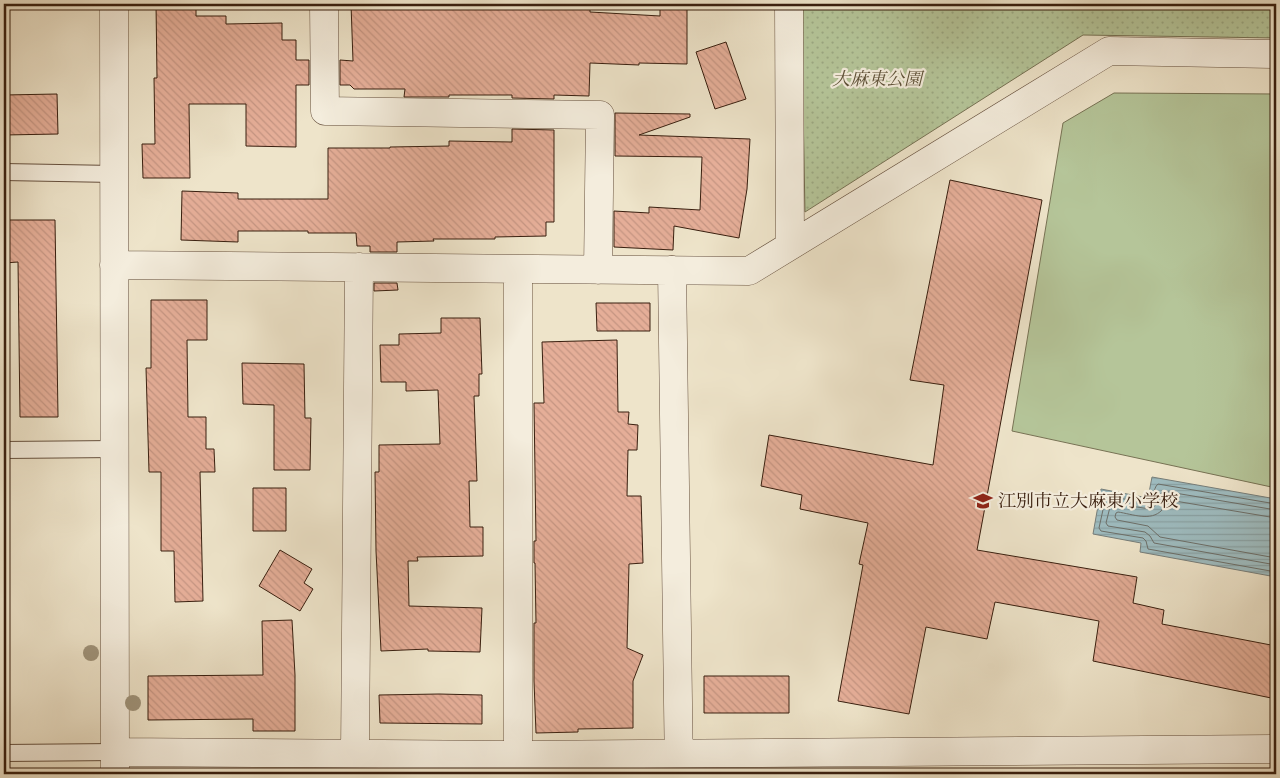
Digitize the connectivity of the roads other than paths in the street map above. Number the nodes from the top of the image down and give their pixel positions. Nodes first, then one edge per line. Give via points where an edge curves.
1 (114, 4) edge
2 (324, 4) edge
3 (789, 4) edge
4 (1276, 54) edge
5 (4, 172) edge
6 (114, 174) junction
7 (790, 246) junction
8 (114, 265) junction
9 (359, 267) junction
10 (518, 269) junction
11 (598, 270) junction
12 (672, 270) junction
13 (114, 449) junction
14 (4, 450) edge
15 (1276, 749) edge
16 (4, 753) edge
17 (356, 753) junction
18 (518, 755) junction
19 (115, 763) edge
20 (679, 764) edge

1 - 6 street
2 - 11 street via 325,111 600,115
3 - 7 street
4 - 7 street via 1109,51
5 - 6 lane
6 - 8 street
7 - 12 street via 749,271
8 - 9 street
8 - 13 street
9 - 10 street
9 - 17 street
10 - 11 street
10 - 18 street
11 - 12 street
12 - 20 street
13 - 14 lane
13 - 19 street
15 - 20 street
16 - 19 lane
17 - 18 street
17 - 19 street
18 - 20 street

